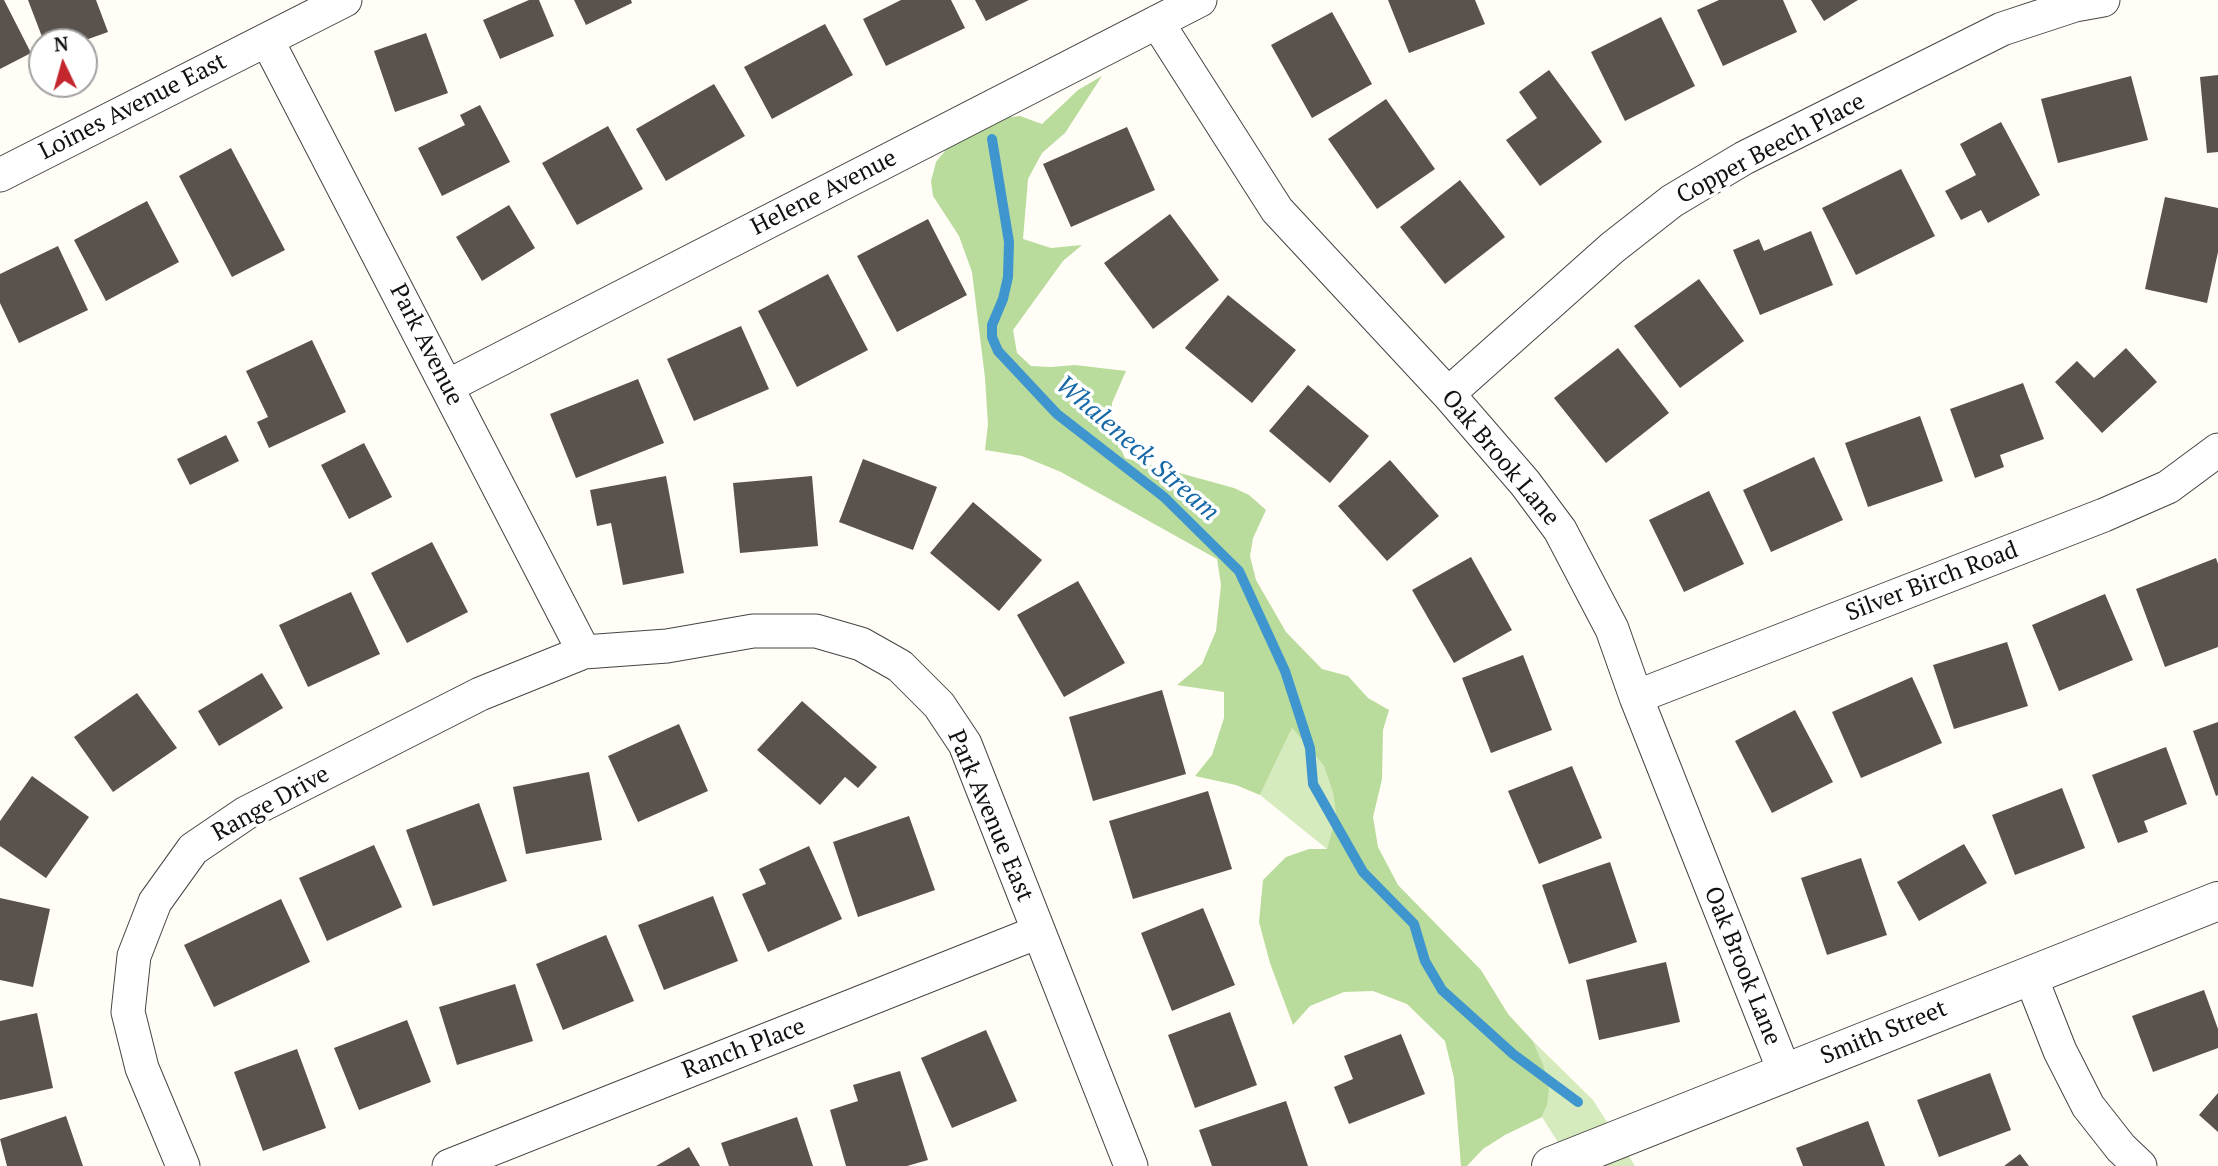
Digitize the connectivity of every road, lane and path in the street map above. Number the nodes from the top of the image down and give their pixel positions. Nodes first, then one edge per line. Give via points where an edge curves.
1 (345, 0) edge
2 (1200, 0) edge
3 (2103, 0) edge
4 (301, 11) edge
5 (1157, 22) junction
6 (267, 40) junction
7 (0, 175) edge
8 (448, 386) junction
9 (1447, 394) junction
10 (2218, 450) edge
11 (584, 652) junction
12 (1636, 698) junction
13 (2218, 901) edge
14 (1038, 932) junction
15 (2030, 975) junction
16 (1785, 1073) junction
17 (183, 1166) edge
18 (449, 1166) edge
19 (1131, 1166) edge
20 (1551, 1166) edge
21 (2140, 1166) edge

1 - 4 street
2 - 5 street, Helene Avenue
3 - 9 street, Copper Beech Place via 2002,29 1744,158 1684,194 1612,247
4 - 6 street, Loines Avenue East
5 - 8 street, Helene Avenue
5 - 9 street, Oak Brook Lane via 1277,209
6 - 7 street, Loines Avenue East
6 - 8 street, Park Avenue
8 - 11 street, Park Avenue
9 - 12 street, Oak Brook Lane via 1560,530 1612,629
10 - 12 street, Silver Birch Road via 2168,487 2104,515
11 - 14 street, Park Avenue East via 667,646 753,631 816,631 861,644 900,666 940,705 965,744
11 - 17 street, Range Drive via 480,694 246,813 192,849 155,902 134,956 128,1012 142,1068
12 - 16 street, Oak Brook Lane
13 - 15 street, Smith Street
14 - 18 street, Ranch Place
14 - 19 street, Park Avenue East
15 - 16 street, Smith Street
15 - 21 street via 2088,1106
16 - 20 street, Smith Street

